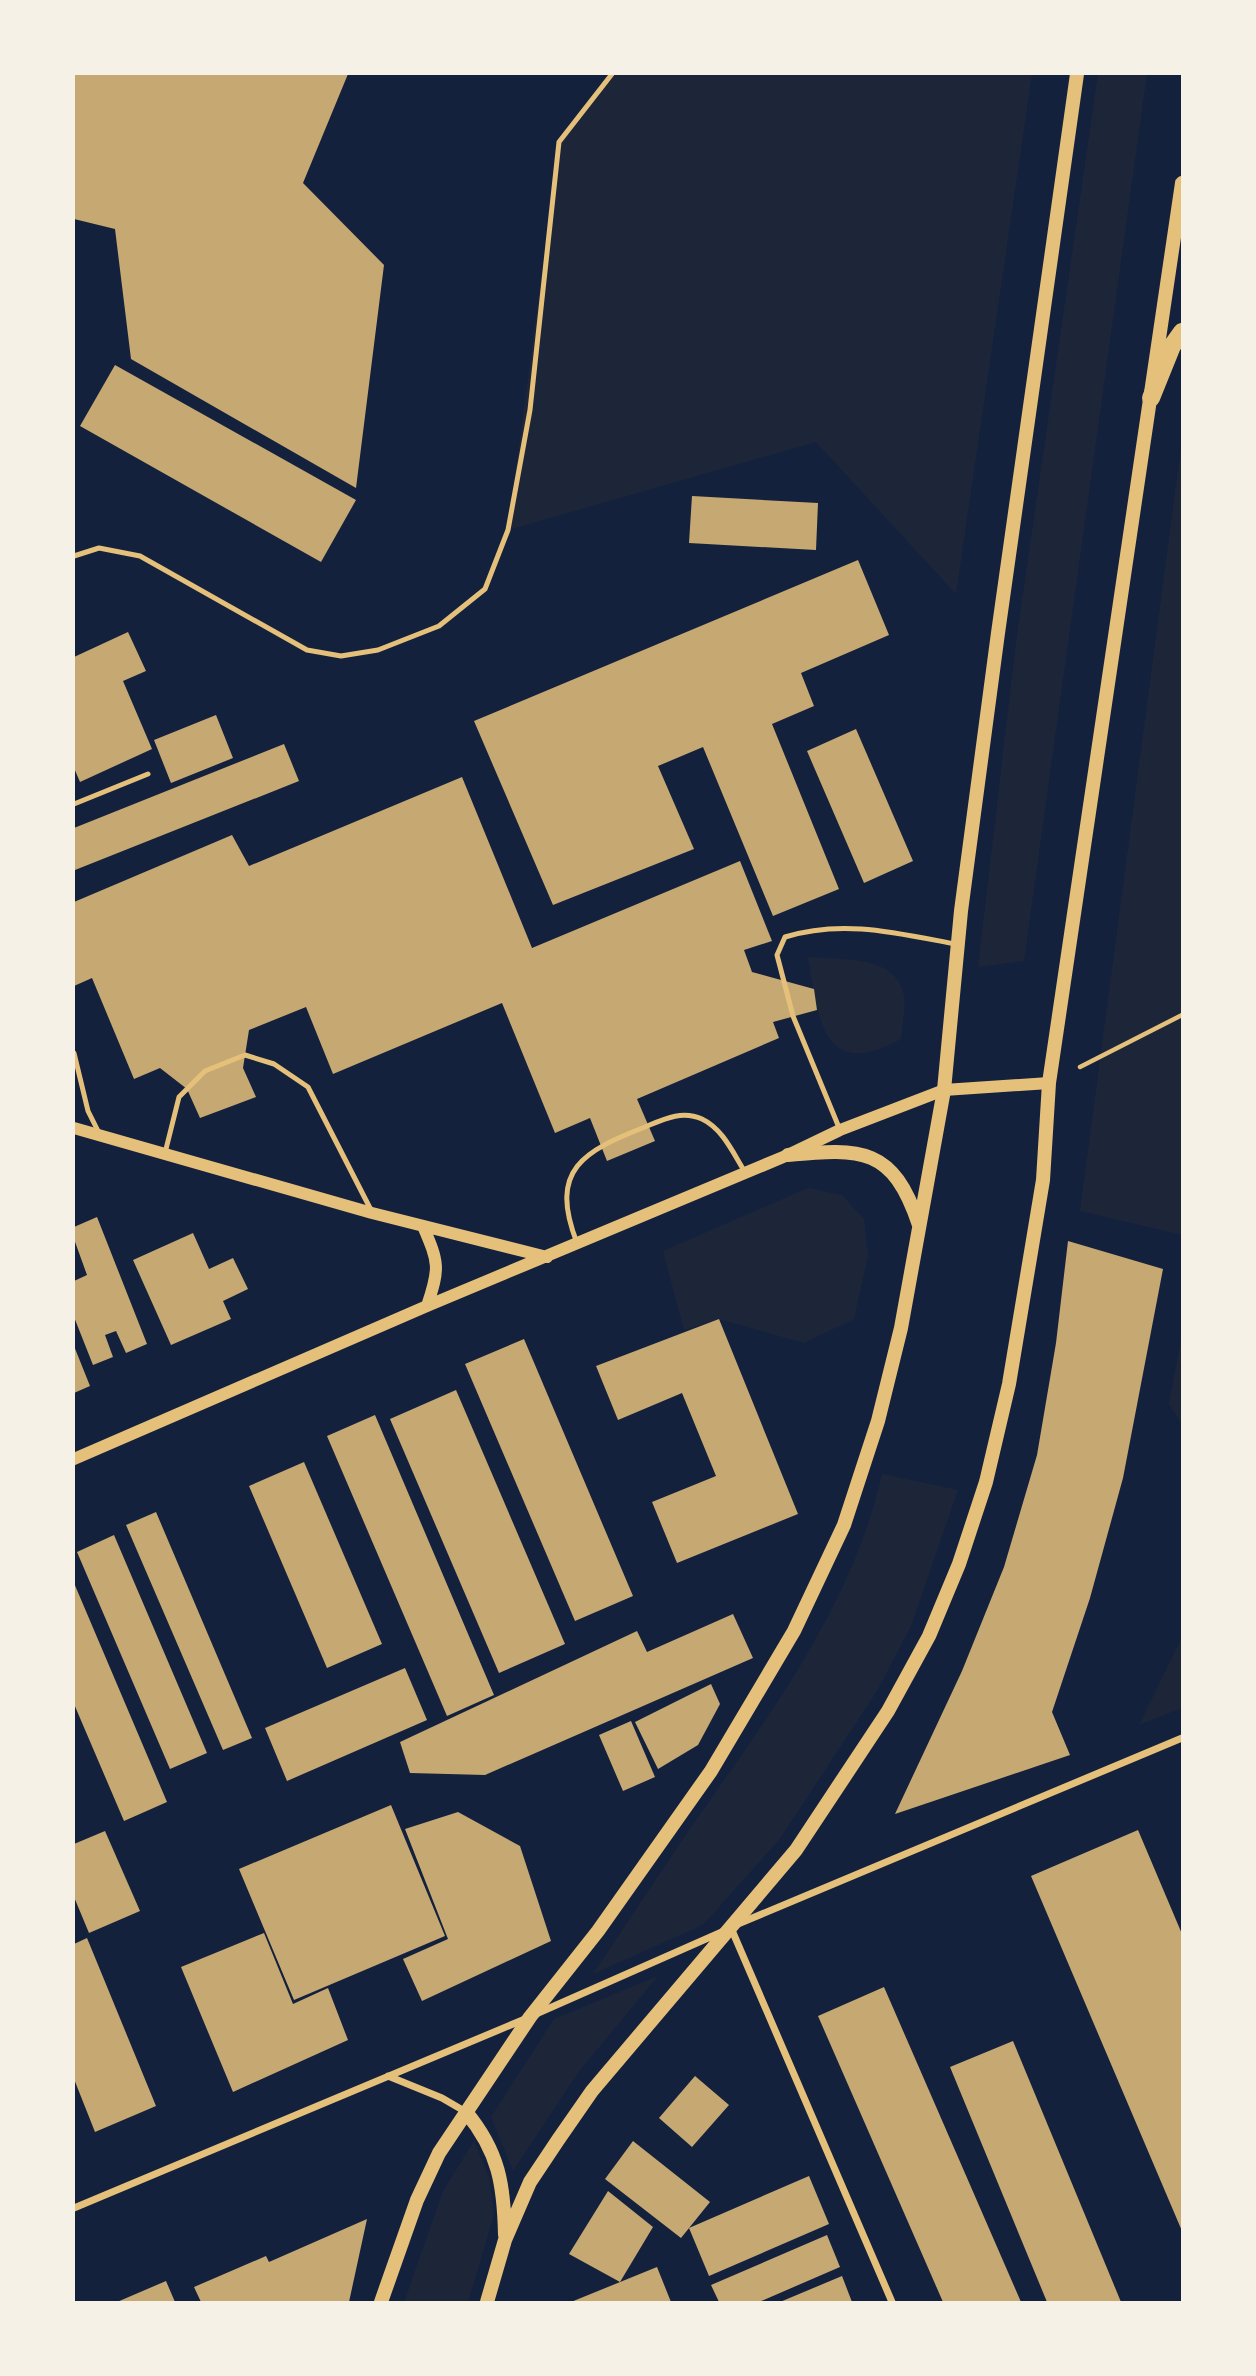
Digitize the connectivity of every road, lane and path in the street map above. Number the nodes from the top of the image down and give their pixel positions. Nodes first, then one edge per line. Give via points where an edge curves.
1 (612, 74) edge
2 (1077, 74) edge
3 (1182, 183) edge
4 (1182, 332) edge
5 (1151, 398) junction
6 (74, 556) edge
7 (148, 774) dead end
8 (74, 804) edge
9 (958, 945) junction
10 (1182, 1015) edge
11 (74, 1053) edge
12 (1049, 1083) junction
13 (944, 1090) junction
14 (74, 1128) edge
15 (840, 1130) junction
16 (100, 1136) junction
17 (165, 1154) junction
18 (788, 1155) junction
19 (745, 1172) junction
20 (372, 1213) junction
21 (424, 1226) junction
22 (919, 1226) junction
23 (578, 1245) junction
24 (548, 1257) junction
25 (427, 1306) junction
26 (74, 1459) edge
27 (1182, 1738) edge
28 (730, 1928) junction
29 (530, 2017) junction
30 (388, 2076) junction
31 (466, 2112) junction
32 (74, 2207) edge
33 (505, 2240) junction
34 (381, 2302) edge
35 (487, 2302) edge
36 (892, 2302) edge

1 - 6 lane via 559,142 530,410 508,530 485,589 439,626 378,650 341,656 307,650 140,556 99,548
2 - 9 main road
3 - 5 main road
4 - 5 main road
5 - 12 main road
7 - 8 lane
9 - 13 main road
9 - 15 lane via 865,928 811,929 785,937 777,956 793,1016
10 - 12 path
11 - 16 lane via 88,1111
12 - 13 street
12 - 28 main road via 1042,1180 1009,1384 986,1482 959,1564 929,1636 888,1711 796,1850
13 - 15 street
13 - 22 main road
14 - 16 street
15 - 18 street
16 - 17 street
17 - 20 street
17 - 20 lane via 179,1097 205,1071 245,1055 274,1064 308,1087
18 - 19 street
18 - 22 main road via 843,1150 878,1159 898,1177
19 - 23 street
19 - 23 lane via 716,1127 689,1114 598,1145 581,1160 568,1188 566,1217
20 - 21 street
21 - 24 street
21 - 25 street via 438,1275
22 - 29 main road via 878,1421 844,1525 794,1631 711,1771 598,1931
23 - 24 street
24 - 25 street
25 - 26 street
27 - 28 street
28 - 29 street
28 - 33 main road via 592,2091 530,2182
28 - 36 street
29 - 30 street
29 - 31 main road
30 - 31 street
30 - 32 street
31 - 33 main road via 485,2135 495,2158 504,2196
31 - 34 main road via 439,2153 417,2200
33 - 35 main road

